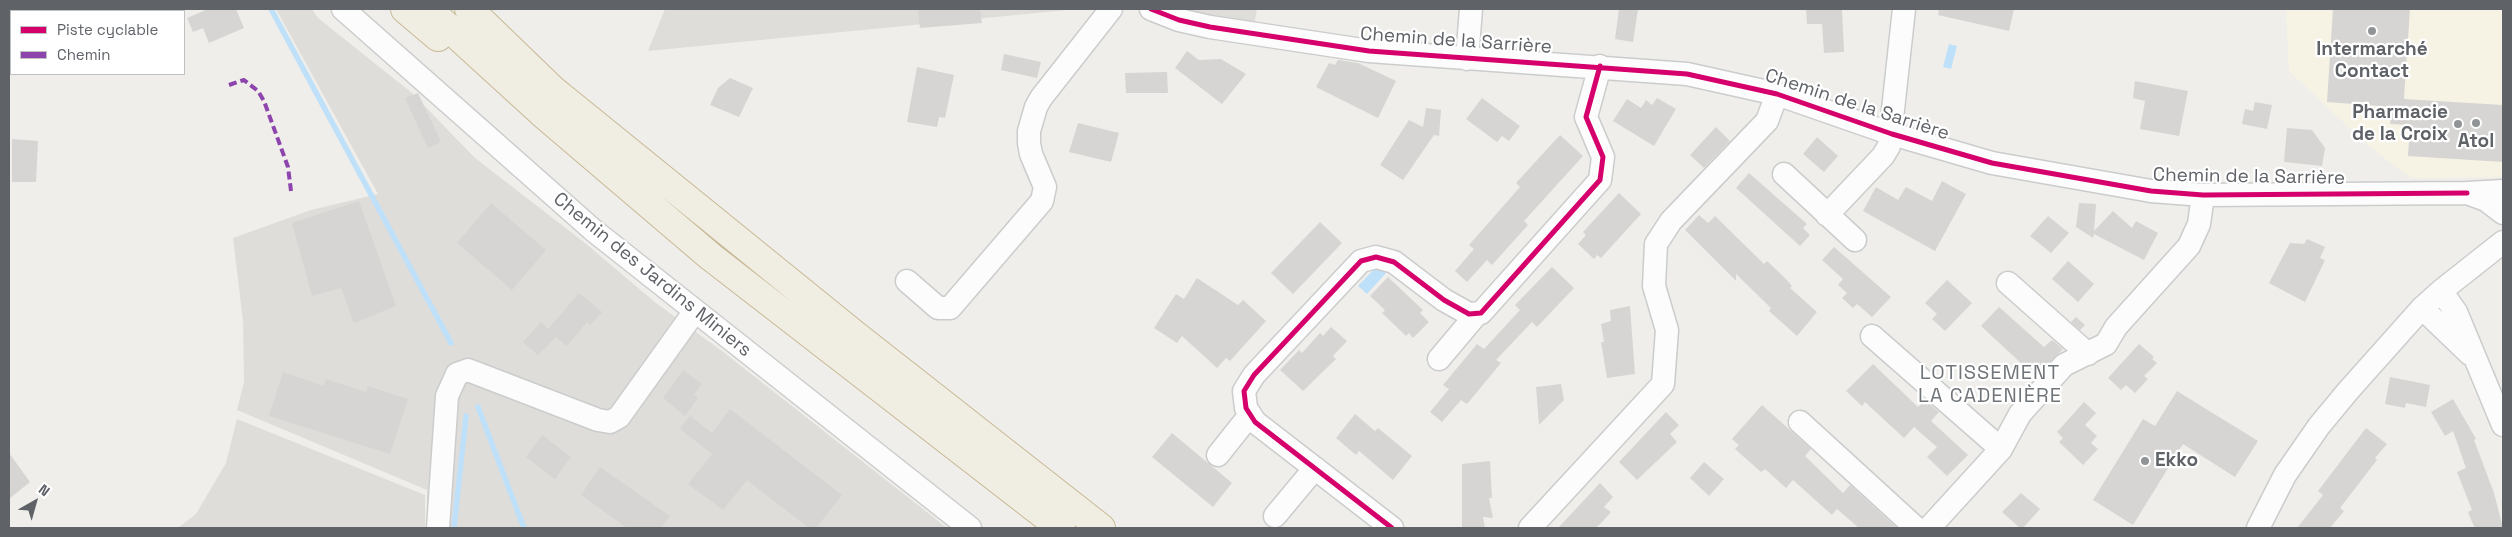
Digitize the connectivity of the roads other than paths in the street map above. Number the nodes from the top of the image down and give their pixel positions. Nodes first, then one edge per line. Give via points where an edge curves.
1 (343, 9) edge
2 (405, 9) edge
3 (428, 9) edge
4 (469, 9) edge
5 (1111, 9) edge
6 (1151, 9) edge
7 (1471, 9) edge
8 (1904, 9) edge
9 (1468, 59) junction
10 (1600, 66) junction
11 (1777, 94) junction
12 (1892, 134) junction
13 (1784, 174) dead end
14 (2503, 191) edge
15 (2467, 192) junction
16 (2203, 195) junction
17 (2503, 213) edge
18 (1827, 215) junction
19 (1855, 240) dead end
20 (2503, 242) edge
21 (907, 281) dead end
22 (2008, 283) dead end
23 (2441, 291) junction
24 (2422, 308) junction
25 (695, 311) junction
26 (1476, 315) junction
27 (1872, 336) dead end
28 (2088, 354) junction
29 (1439, 359) dead end
30 (2476, 361) junction
31 (1249, 416) junction
32 (1800, 422) dead end
33 (2503, 425) edge
34 (938, 430) junction
35 (2001, 450) junction
36 (1218, 455) dead end
37 (1315, 468) junction
38 (1275, 516) dead end
39 (438, 528) edge
40 (970, 528) edge
41 (1061, 528) edge
42 (1101, 528) edge
43 (1392, 528) edge
44 (1530, 528) edge
45 (1916, 528) edge
46 (1928, 528) edge
47 (2258, 528) edge

1 - 25 street, Chemin des Jardins Miniers via 593,230
2 - 34 highway via 680,248 792,338
3 - 34 highway via 542,113 710,257
4 - 42 highway via 554,91
5 - 21 street via 1036,107 1028,143 1045,187 1042,201 950,308 938,308
6 - 9 street, Chemin de la Sarrière via 1179,20 1234,32 1369,51
7 - 9 street
8 - 12 street
9 - 10 street, Chemin de la Sarrière
10 - 11 street, Chemin de la Sarrière via 1687,74
10 - 26 street via 1586,118 1603,157 1600,180
11 - 12 street, Chemin de la Sarrière
11 - 44 street via 1767,121 1671,221 1656,244 1654,286 1667,330 1662,384
12 - 16 street, Chemin de la Sarrière via 1992,163 2142,190
12 - 18 street via 1883,156
13 - 18 street
14 - 15 street, Chemin de la Sarrière
15 - 16 street, Chemin de la Sarrière
15 - 17 street via 2486,200
16 - 28 street via 2199,224 2189,246 2116,327 2106,344
18 - 19 street
20 - 23 street
22 - 28 street
23 - 24 street
23 - 30 street via 2456,312
24 - 30 street
24 - 47 street via 2319,426 2285,475
25 - 39 street via 619,417 610,422 468,370 457,374 447,396
25 - 40 street, Chemin des Jardins Miniers
26 - 29 street
26 - 31 street via 1444,300 1394,262 1376,257 1361,261 1254,375 1244,391
27 - 35 street
28 - 35 street via 2064,365 2020,414
30 - 33 street
31 - 36 street
31 - 37 street
32 - 45 street
34 - 41 highway
35 - 46 street
37 - 38 street
37 - 43 street

